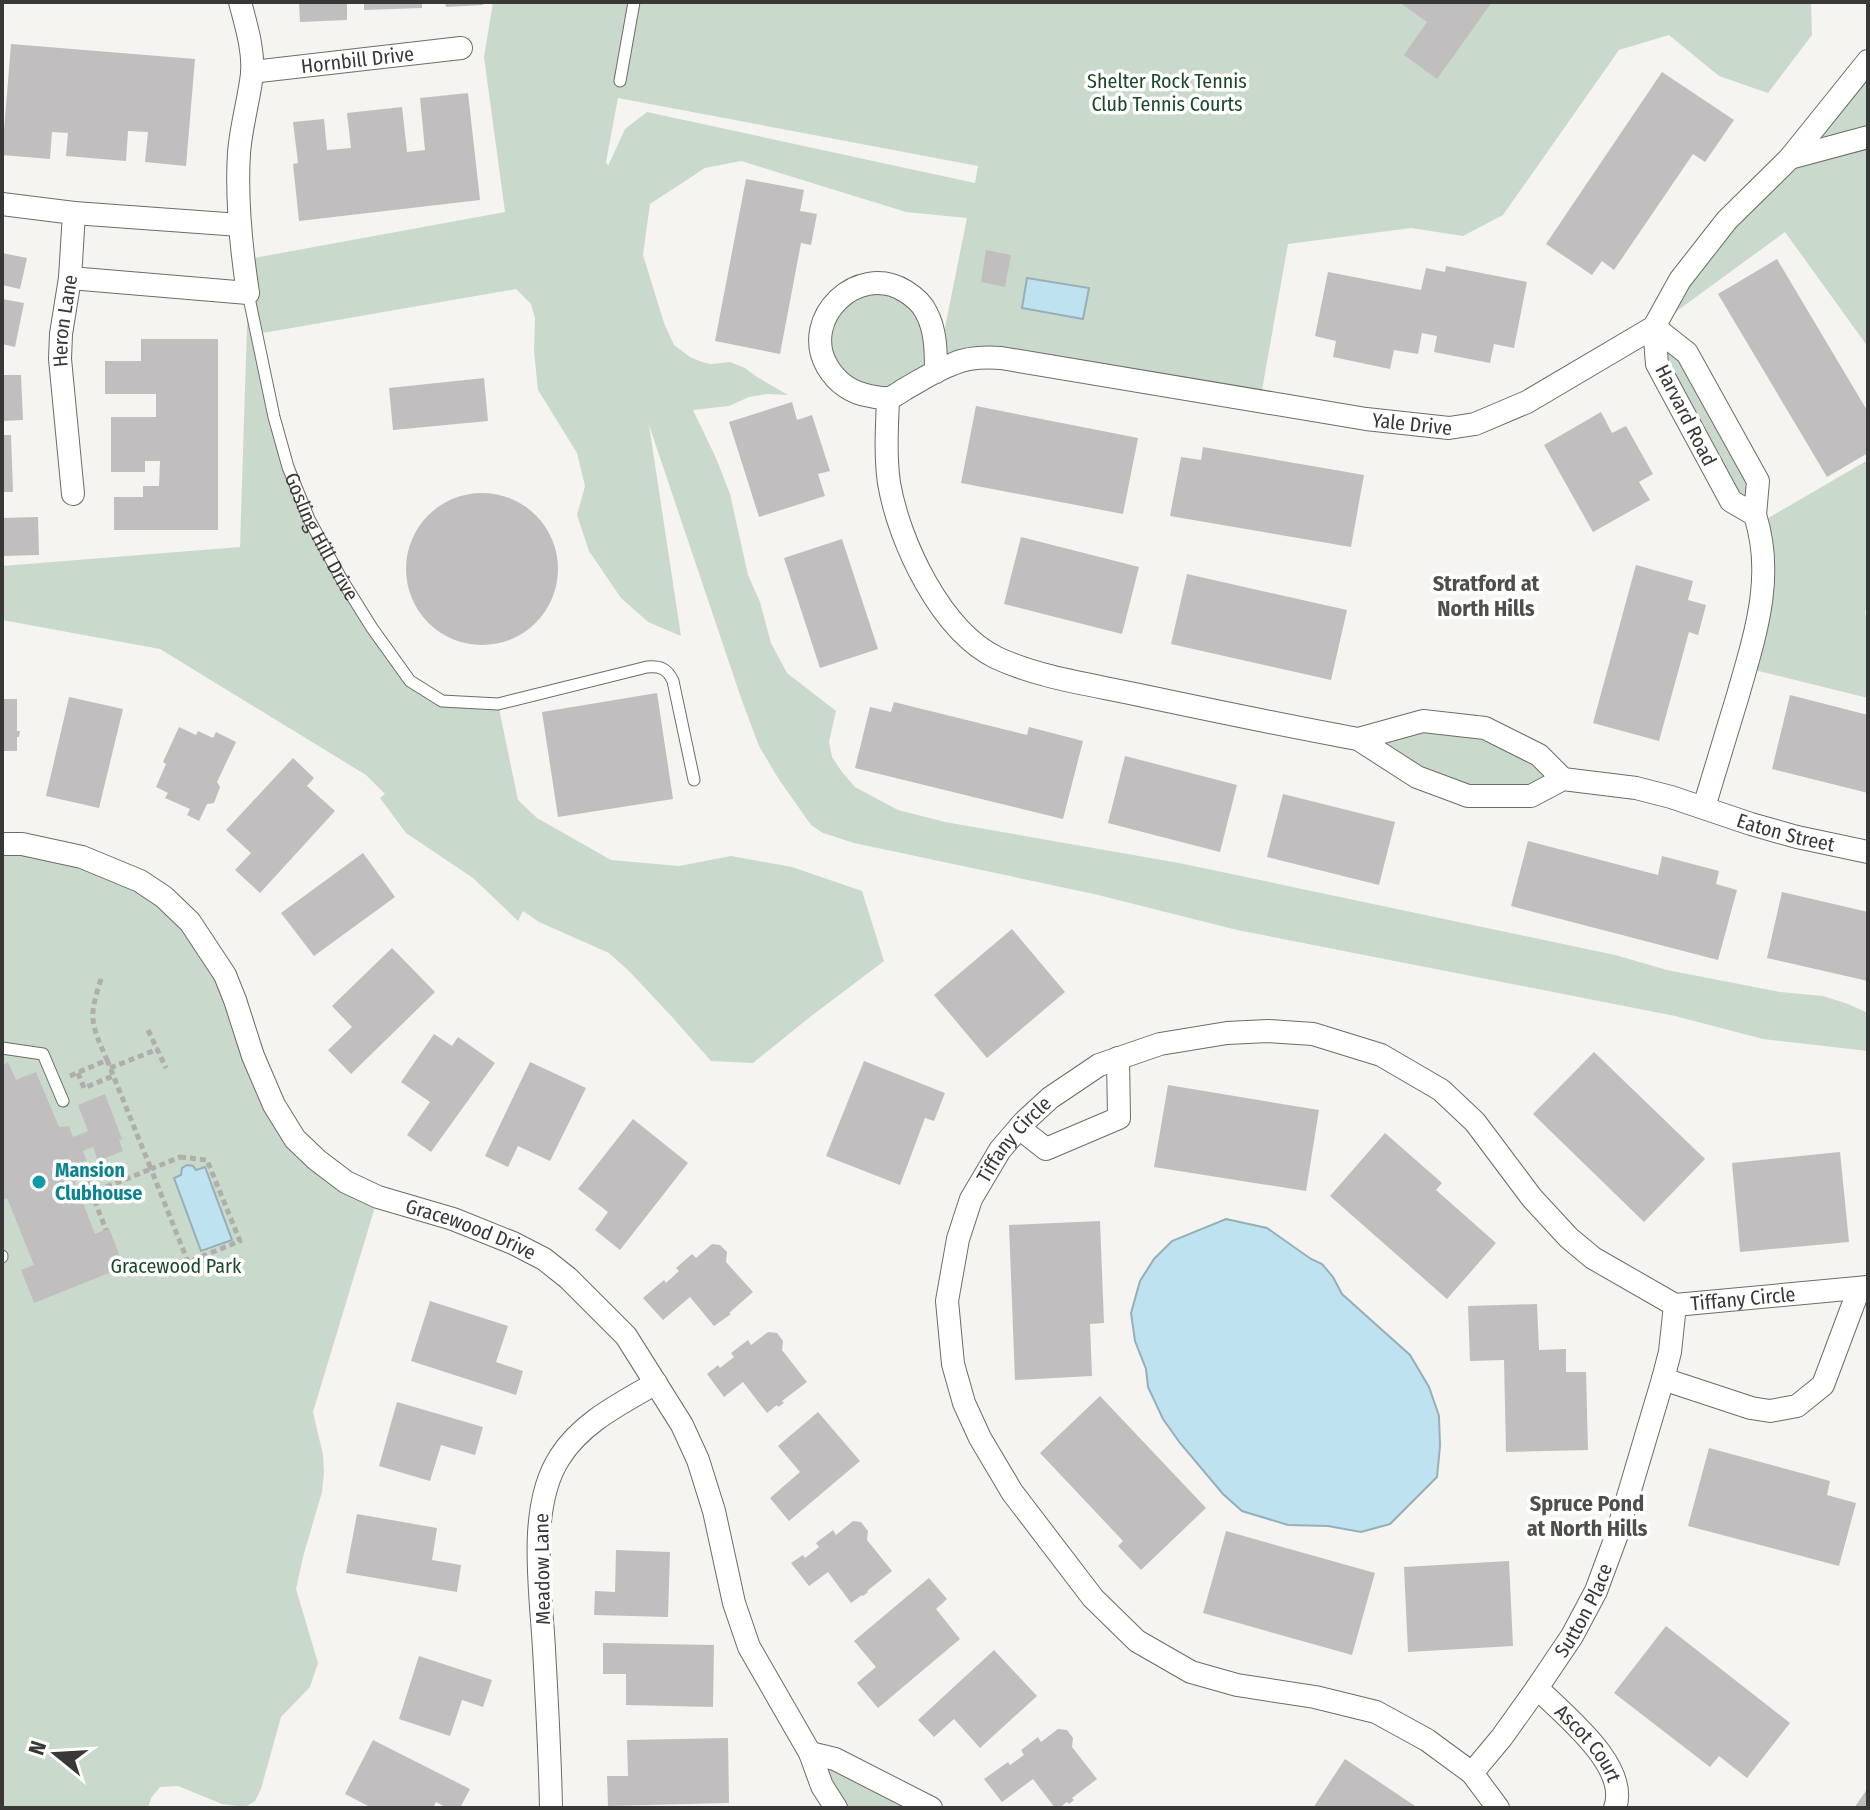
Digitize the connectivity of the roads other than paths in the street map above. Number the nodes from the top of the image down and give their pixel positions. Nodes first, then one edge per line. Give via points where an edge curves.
1 (240, 2) edge
2 (634, 2) edge
3 (461, 48) dead end
4 (1868, 61) edge
5 (252, 72) junction
6 (620, 81) dead end
7 (1868, 137) edge
8 (1790, 158) junction
9 (2, 204) edge
10 (74, 213) junction
11 (240, 225) junction
12 (70, 278) junction
13 (248, 293) junction
14 (1654, 327) junction
15 (936, 372) junction
16 (888, 398) junction
17 (73, 494) dead end
18 (1755, 515) junction
19 (1358, 739) junction
20 (1563, 779) junction
21 (694, 780) dead end
22 (1704, 807) junction
23 (2, 844) edge
24 (1868, 852) edge
25 (2, 1048) edge
26 (1118, 1058) junction
27 (63, 1101) dead end
28 (1019, 1128) junction
29 (1864, 1288) edge
30 (1675, 1305) junction
31 (1663, 1379) junction
32 (656, 1383) junction
33 (1537, 1688) junction
34 (810, 1753) junction
35 (1472, 1773) junction
36 (928, 1807) edge
37 (551, 1808) edge
38 (836, 1808) edge
39 (1498, 1808) edge
40 (1615, 1808) edge

1 - 5 street, Gosling Hill Drive
2 - 6 lane
3 - 5 street, Hornbill Drive
4 - 8 street
5 - 11 street, Gosling Hill Drive via 239,150
7 - 8 street
8 - 14 street via 1727,220 1680,280
9 - 10 street
10 - 11 street
10 - 12 street
11 - 13 street, Gosling Hill Drive
12 - 13 street, Heron Lane
12 - 17 street, Heron Lane via 60,359
13 - 21 lane, Gosling Hill Drive via 274,417 309,519 349,592 410,681 442,701 498,704 658,666 673,681
14 - 15 street, Yale Drive via 1527,402 1475,424 1449,428 1001,358 957,362
14 - 18 street, Harvard Road via 1657,364 1731,501
14 - 18 street, Harvard Road via 1687,353 1758,481
15 - 16 street, Yale Drive
15 - 16 street via 932,327 914,296 880,283 845,292 829,310 820,332 825,363 851,390
16 - 19 street via 886,456 901,524 919,570 945,614 971,641 1036,673
18 - 22 street, Harvard Road via 1764,586 1758,625
19 - 20 street via 1417,777 1468,796 1531,796
19 - 20 street via 1423,721 1485,728 1539,755
20 - 22 street via 1652,791
22 - 24 street, Eaton Street via 1786,834
23 - 32 street, Gracewood Drive via 82,857 164,897 190,922 225,975 253,1056 295,1139 346,1182 453,1219 544,1259 626,1336
25 - 27 lane via 43,1054
26 - 28 street, Tiffany Circle via 1050,1098
26 - 28 street via 1119,1118 1046,1149
26 - 30 street, Tiffany Circle via 1160,1044 1268,1031 1313,1034 1381,1055 1441,1090 1475,1122 1569,1238 1593,1258
28 - 35 street, Tiffany Circle via 971,1199 947,1301 953,1364 964,1403 1012,1492 1093,1598 1137,1641 1191,1672 1376,1712
29 - 30 street, Tiffany Circle
29 - 31 street via 1823,1385 1797,1406 1751,1408
30 - 31 street, Sutton Place
31 - 33 street, Sutton Place via 1596,1591
32 - 34 street, Gracewood Drive via 698,1460 749,1647
32 - 37 street, Meadow Lane via 574,1439 554,1466 543,1496 540,1573
33 - 35 street, Sutton Place
33 - 40 street, Ascot Court via 1613,1771 1618,1787
34 - 36 street via 835,1759
34 - 38 street, Gracewood Drive
35 - 39 street, Tiffany Circle

